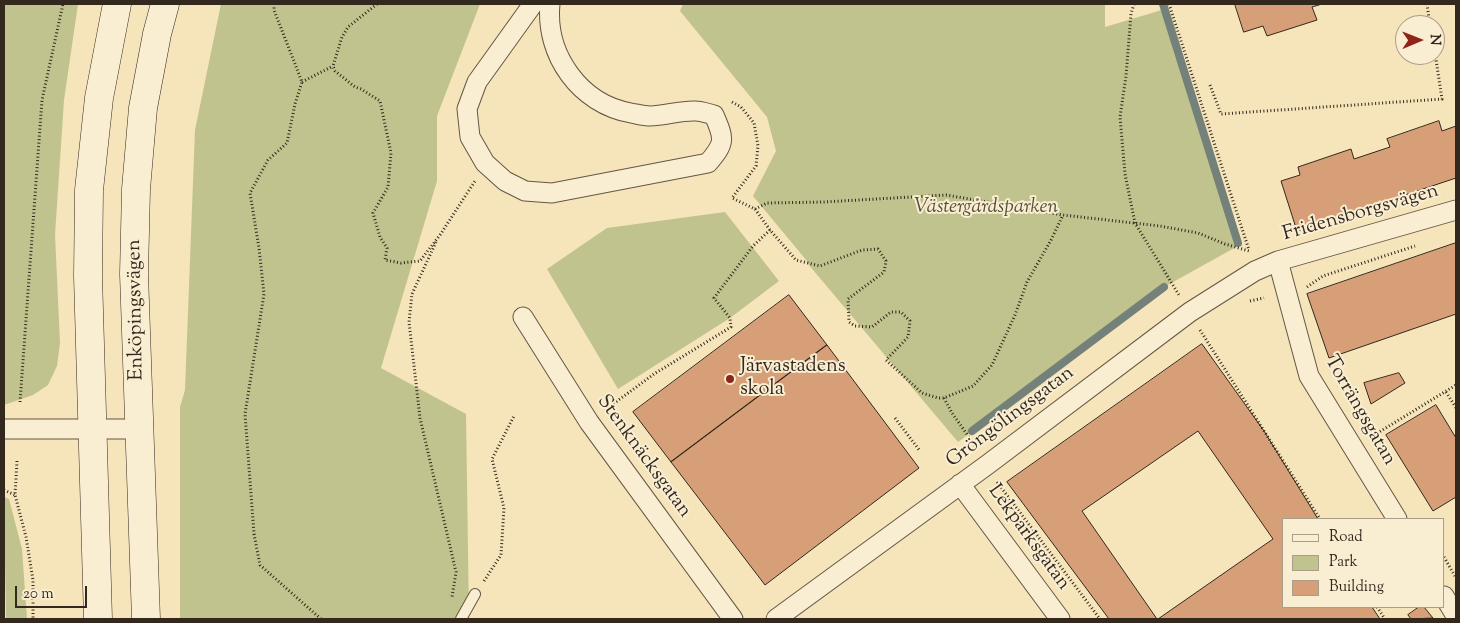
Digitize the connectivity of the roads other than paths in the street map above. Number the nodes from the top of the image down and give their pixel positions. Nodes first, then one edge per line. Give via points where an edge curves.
1 (117, 4) edge
2 (165, 4) edge
3 (533, 4) edge
4 (550, 4) edge
5 (1456, 210) edge
6 (1278, 262) junction
7 (524, 317) dead end
8 (4, 429) edge
9 (93, 429) junction
10 (139, 429) junction
11 (960, 484) junction
12 (1396, 518) edge
13 (475, 594) road end
14 (1445, 598) edge
15 (1456, 616) edge
16 (98, 619) edge
17 (146, 619) edge
18 (461, 619) edge
19 (732, 619) edge
20 (776, 619) edge
21 (1060, 619) edge

1 - 9 main road via 99,98 89,190
2 - 10 main road, Enköpingsvägen via 143,108 136,189 134,274
3 - 4 street via 477,82 467,109 470,137 485,163 505,181 525,191 552,193 708,163 721,148 722,133 714,115 696,111 649,116 617,110 594,99 580,87 555,49
5 - 6 street, Fridensborgsvägen
6 - 11 street, Gröngölingsgatan via 1255,271 1190,312
6 - 12 street, Torrängsgatan via 1309,376
7 - 19 street, Stenknäcksgatan via 588,422
8 - 9 street
9 - 10 street
9 - 16 main road
10 - 17 main road, Enköpingsvägen
11 - 20 street, Gröngölingsgatan
11 - 21 street, Lekparksgatan
13 - 18 lane
14 - 15 street

